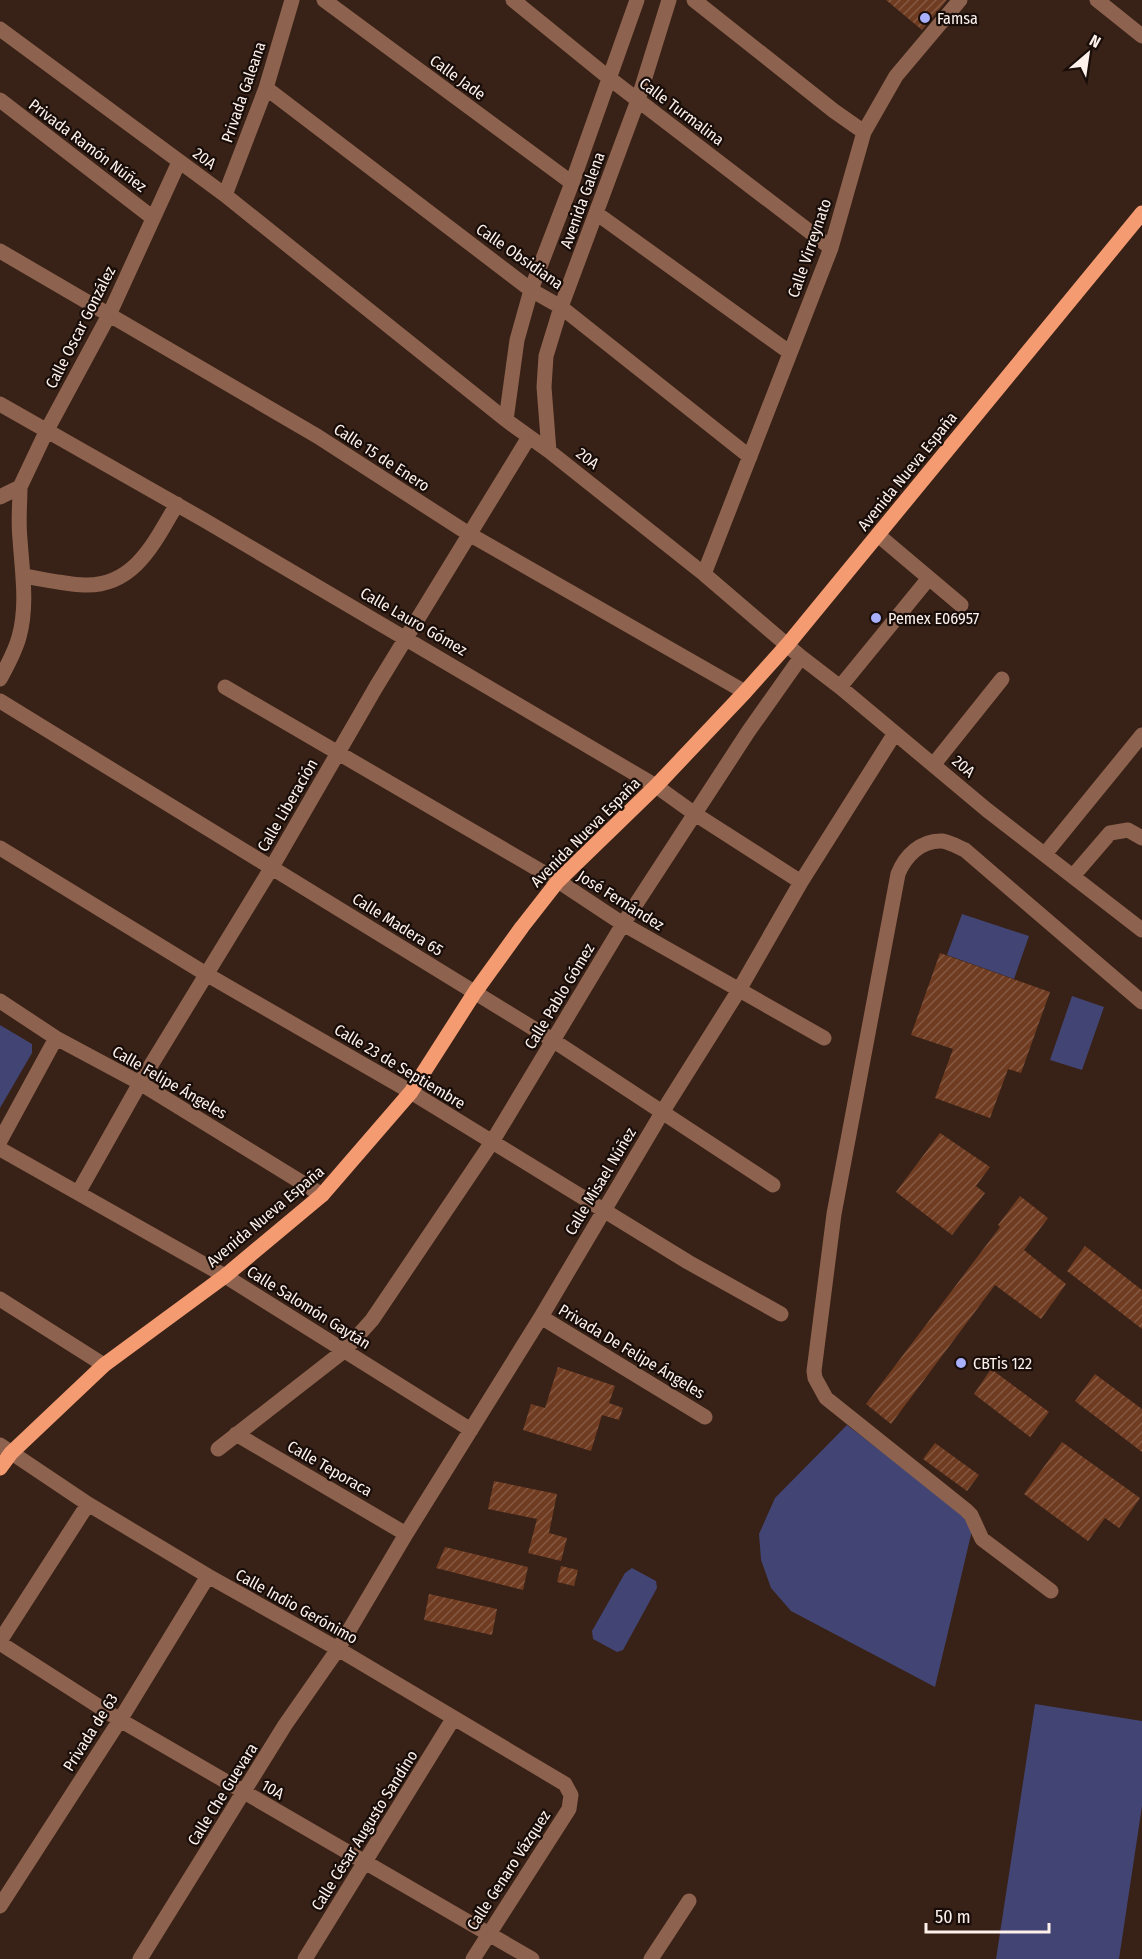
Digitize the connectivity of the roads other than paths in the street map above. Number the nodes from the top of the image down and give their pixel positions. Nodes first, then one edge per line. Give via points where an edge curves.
1 (292, 0) edge
2 (324, 0) edge
3 (513, 0) edge
4 (637, 0) edge
5 (669, 0) edge
6 (694, 0) edge
7 (960, 0) edge
8 (1098, 0) edge
9 (0, 29) edge
10 (1142, 36) edge
11 (609, 78) junction
12 (266, 88) junction
13 (0, 100) edge
14 (638, 100) junction
15 (864, 132) junction
16 (179, 162) junction
17 (572, 183) junction
18 (225, 195) junction
19 (596, 213) junction
20 (1142, 213) edge
21 (153, 218) junction
22 (831, 248) junction
23 (0, 251) edge
24 (531, 290) junction
25 (561, 307) junction
26 (109, 315) junction
27 (789, 352) junction
28 (0, 404) edge
29 (506, 420) junction
30 (47, 430) junction
31 (529, 437) junction
32 (549, 451) junction
33 (750, 458) junction
34 (20, 487) junction
35 (0, 497) edge
36 (177, 504) junction
37 (469, 534) junction
38 (878, 535) junction
39 (704, 574) junction
40 (23, 576) junction
41 (929, 578) junction
42 (960, 605) dead end
43 (406, 638) junction
44 (788, 644) junction
45 (801, 657) junction
46 (0, 679) edge
47 (1002, 679) dead end
48 (225, 687) dead end
49 (840, 687) junction
50 (746, 692) junction
51 (0, 700) edge
52 (895, 733) junction
53 (1142, 735) edge
54 (338, 753) junction
55 (934, 764) junction
56 (656, 786) junction
57 (696, 814) junction
58 (1142, 838) edge
59 (0, 848) edge
60 (1045, 854) junction
61 (272, 867) junction
62 (1072, 876) junction
63 (558, 881) junction
64 (801, 882) junction
65 (623, 924) junction
66 (1142, 930) edge
67 (206, 974) junction
68 (739, 990) junction
69 (475, 992) junction
70 (0, 1000) edge
71 (1142, 1002) edge
72 (56, 1038) junction
73 (824, 1038) dead end
74 (554, 1041) junction
75 (140, 1083) junction
76 (411, 1092) junction
77 (663, 1111) junction
78 (0, 1141) edge
79 (492, 1142) junction
80 (0, 1149) edge
81 (773, 1185) dead end
82 (78, 1193) junction
83 (322, 1195) junction
84 (602, 1210) junction
85 (225, 1276) junction
86 (0, 1299) edge
87 (781, 1314) dead end
88 (540, 1317) junction
89 (345, 1350) junction
90 (104, 1365) junction
91 (705, 1417) dead end
92 (471, 1430) junction
93 (236, 1434) junction
94 (6, 1449) edge
95 (218, 1449) dead end
96 (0, 1468) edge
97 (88, 1504) junction
98 (406, 1534) junction
99 (208, 1576) junction
100 (1051, 1591) dead end
101 (0, 1642) edge
102 (338, 1649) junction
103 (453, 1719) junction
104 (120, 1720) junction
105 (244, 1793) junction
106 (571, 1800) joint
107 (366, 1863) junction
108 (688, 1901) dead end
109 (0, 1906) edge
110 (488, 1935) junction
111 (140, 1959) edge
112 (305, 1959) edge
113 (472, 1959) edge
114 (532, 1959) edge
115 (651, 1959) edge

1 - 12 street, Privada Galeana
2 - 17 street, Calle Jade
3 - 11 street, Calle Turmalina
4 - 11 street, Avenida Galena
5 - 14 street, Avenida Galena
6 - 15 street
7 - 15 street, Calle Virreynato via 896,76
8 - 10 street
9 - 16 street, 20A
11 - 14 street, Calle Turmalina
11 - 17 street, Avenida Galena
12 - 18 street, Privada Galeana
12 - 24 street, Calle Obsidiana
13 - 21 street, Privada Ramón Núñez
14 - 19 street, Avenida Galena
14 - 22 street, Calle Turmalina
15 - 22 street, Calle Virreynato
16 - 18 street, 20A
16 - 21 street, Calle Oscar González
17 - 24 street, Avenida Galena
18 - 29 street, 20A
19 - 25 street, Avenida Galena
19 - 27 street
20 - 38 main road, Avenida Nueva España
21 - 26 street, Calle Oscar González
22 - 27 street, Calle Virreynato
23 - 26 street, Calle 15 de Enero
24 - 25 street, Calle Obsidiana
24 - 29 street, Avenida Galena via 517,340
25 - 32 street, Avenida Galena via 546,356
25 - 33 street, Calle Obsidiana
26 - 30 street, Calle Oscar González
26 - 37 street, Calle 15 de Enero via 317,436
27 - 33 street, Calle Virreynato
28 - 30 street, Calle Lauro Gómez
29 - 31 street, 20A
30 - 34 street, Calle Oscar González
30 - 36 street, Calle Lauro Gómez
31 - 32 street, 20A
31 - 37 street, Calle Liberación
32 - 39 street, 20A
33 - 39 street, Calle Virreynato
34 - 35 street
34 - 40 street
36 - 40 street via 140,563 121,575 91,585
36 - 43 street, Calle Lauro Gómez
37 - 43 street, Calle Liberación
37 - 50 street, Calle 15 de Enero
38 - 41 street
38 - 44 main road, Avenida Nueva España
39 - 44 street, 20A
40 - 46 street via 20,636
41 - 42 street
41 - 49 street
43 - 54 street, Calle Liberación
43 - 56 street, Calle Lauro Gómez
44 - 45 street, 20A
44 - 50 main road, Avenida Nueva España
45 - 49 street, 20A
45 - 57 street, Calle Pablo Gómez via 747,732
47 - 55 street
48 - 54 street, José Fernández
49 - 52 street, 20A
50 - 56 main road, Avenida Nueva España
51 - 61 street, Calle Madera 65
52 - 55 street, 20A
52 - 64 street, Calle Misael Núñez
53 - 60 street
54 - 61 street, Calle Liberación
54 - 63 street, José Fernández
55 - 60 street, 20A
56 - 57 street, Calle Lauro Gómez
56 - 63 main road, Avenida Nueva España
57 - 64 street, Calle Lauro Gómez
57 - 65 street, Calle Pablo Gómez
58 - 62 street via 1128,830 1110,833
59 - 67 street, Calle 23 de Septiembre
60 - 62 street, 20A
61 - 67 street, Calle Liberación
61 - 69 street, Calle Madera 65
62 - 66 street, 20A
63 - 65 street, José Fernández
63 - 69 main road, Avenida Nueva España
64 - 68 street, Calle Misael Núñez
65 - 68 street, José Fernández
65 - 74 street, Calle Pablo Gómez
67 - 75 street, Calle Liberación
67 - 76 street, Calle 23 de Septiembre
68 - 73 street, José Fernández
68 - 77 street, Calle Misael Núñez
69 - 74 street, Calle Madera 65
69 - 76 main road, Avenida Nueva España
70 - 72 street, Calle Felipe Ángeles
71 - 100 street via 965,850 941,841 924,844 903,863 834,1214 815,1378 826,1398 966,1510 982,1539
72 - 75 street, Calle Felipe Ángeles
72 - 78 street
74 - 77 street, Calle Madera 65
74 - 79 street, Calle Pablo Gómez
75 - 82 street, Calle Liberación
75 - 83 street, Calle Felipe Ángeles
76 - 79 street, Calle 23 de Septiembre
76 - 83 main road, Avenida Nueva España
77 - 81 street, Calle Madera 65
77 - 84 street, Calle Misael Núñez
79 - 84 street, Calle 23 de Septiembre
79 - 89 street, Calle Pablo Gómez via 372,1320
80 - 82 street, Calle Salomón Gaytán
82 - 85 street, Calle Salomón Gaytán
83 - 85 main road, Avenida Nueva España
84 - 87 street, Calle 23 de Septiembre
84 - 88 street, Calle Misael Núñez
85 - 89 street, Calle Salomón Gaytán
85 - 90 main road, Avenida Nueva España
86 - 90 street
88 - 91 street, Privada De Felipe Ángeles
88 - 92 street, Calle Misael Núñez
89 - 92 street, Calle Salomón Gaytán
89 - 93 street
90 - 94 main road, Avenida Nueva España
92 - 98 street, Calle Misael Núñez
93 - 95 street
93 - 98 street, Calle Teporaca
94 - 96 main road, Avenida Nueva España
94 - 97 street, Calle Indio Gerónimo
97 - 99 street, Calle Indio Gerónimo
97 - 101 street
98 - 102 street, Calle Misael Núñez
99 - 102 street, Calle Indio Gerónimo
99 - 104 street, Privada de 63
101 - 104 street, 10A
102 - 103 street, Calle Indio Gerónimo
102 - 105 street, Calle Che Guevara
103 - 106 street, Calle Indio Gerónimo via 559,1780 569,1789
103 - 107 street, Calle César Augusto Sandino
104 - 105 street, 10A
104 - 109 street, Privada de 63
105 - 107 street, 10A
105 - 111 street, Calle Che Guevara
106 - 110 street, Calle Genaro Vázquez via 569,1809
107 - 110 street, 10A
107 - 112 street, Calle César Augusto Sandino
108 - 115 street
110 - 113 street, Calle Genaro Vázquez
110 - 114 street, 10A

